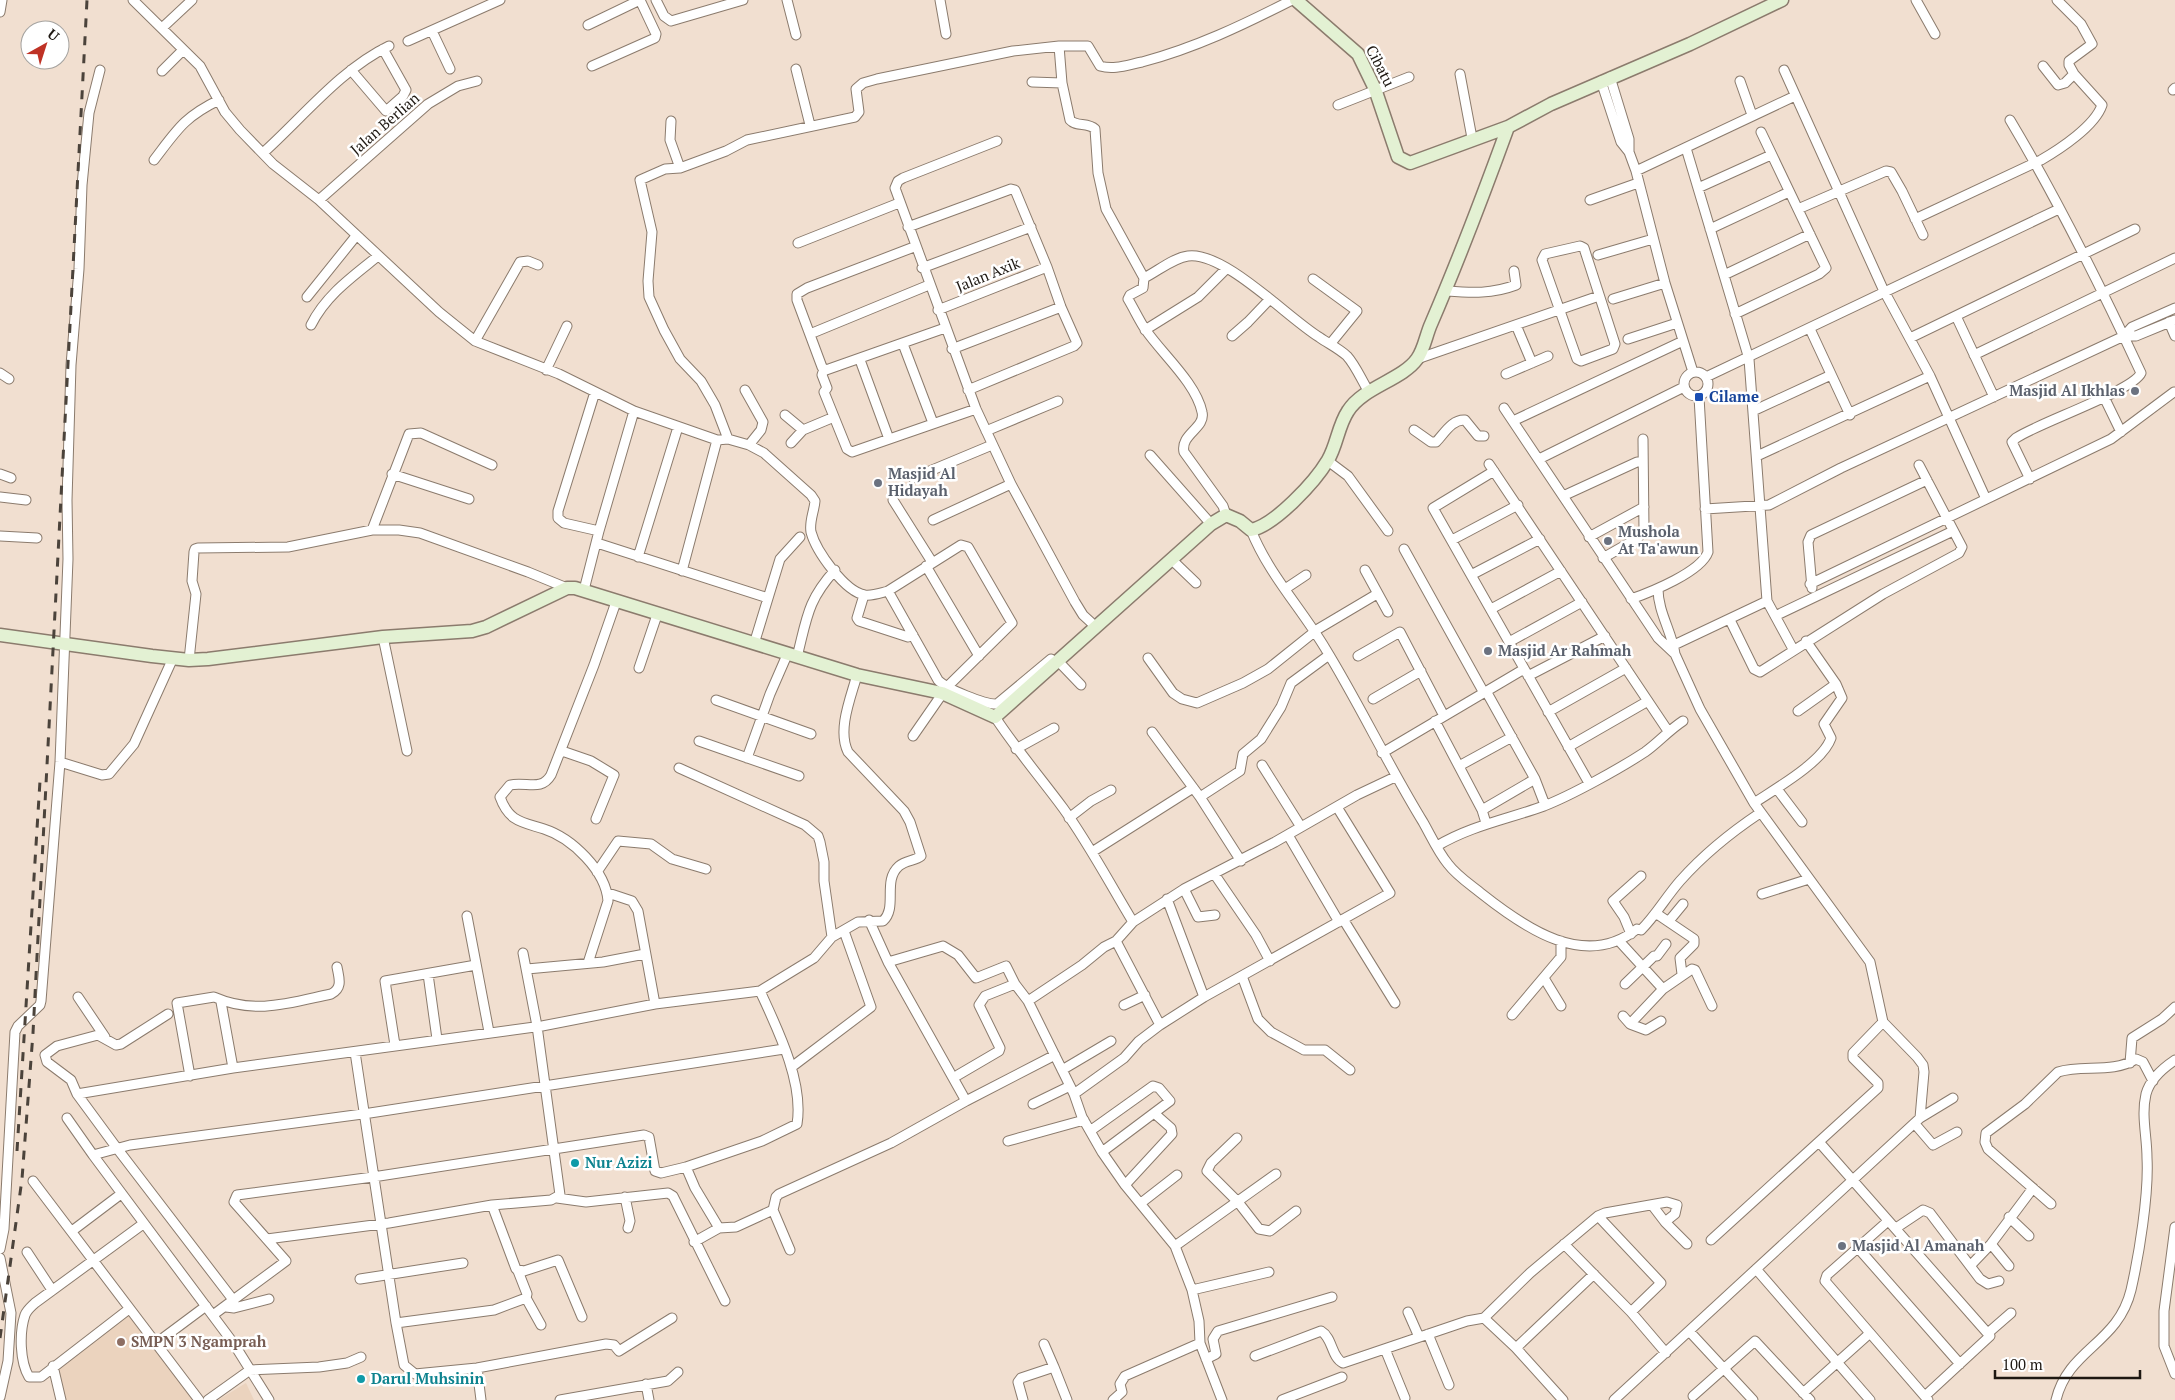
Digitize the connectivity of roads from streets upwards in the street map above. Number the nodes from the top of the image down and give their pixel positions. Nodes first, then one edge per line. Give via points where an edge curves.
1 (2, 0) edge
2 (133, 0) edge
3 (192, 0) edge
4 (500, 0) edge
5 (656, 0) edge
6 (708, 0) edge
7 (743, 0) edge
8 (787, 0) edge
9 (940, 0) edge
10 (1294, 0) edge
11 (1782, 0) edge
12 (1916, 0) edge
13 (2057, 0) edge
14 (636, 1) edge
15 (712, 9) junction
16 (0, 12) edge
17 (588, 24) dead end
18 (162, 28) junction
19 (432, 31) junction
20 (946, 34) dead end
21 (1935, 34) dead end
22 (796, 35) dead end
23 (408, 41) dead end
24 (1059, 46) junction
25 (183, 50) junction
26 (592, 66) dead end
27 (2043, 66) dead end
28 (450, 69) dead end
29 (796, 69) dead end
30 (100, 70) dead end
31 (351, 70) junction
32 (1784, 70) dead end
33 (162, 71) dead end
34 (1460, 74) dead end
35 (2074, 74) junction
36 (1409, 77) dead end
37 (1605, 79) junction
38 (477, 81) dead end
39 (1740, 81) dead end
40 (1032, 82) dead end
41 (1062, 83) junction
42 (1375, 89) junction
43 (1795, 96) junction
44 (219, 100) junction
45 (1338, 105) dead end
46 (1752, 115) junction
47 (2010, 120) dead end
48 (671, 121) dead end
49 (810, 125) junction
50 (1508, 127) junction
51 (1761, 132) dead end
52 (1472, 138) junction
53 (997, 142) dead end
54 (1686, 148) junction
55 (263, 153) junction
56 (1771, 155) junction
57 (154, 160) dead end
58 (2035, 162) junction
59 (680, 168) junction
60 (1636, 171) junction
61 (1638, 183) junction
62 (1698, 188) junction
63 (1840, 191) junction
64 (1789, 192) junction
65 (319, 200) junction
66 (1590, 200) dead end
67 (899, 203) junction
68 (1798, 209) junction
69 (2059, 209) junction
70 (1915, 219) junction
71 (908, 227) junction
72 (1031, 227) junction
73 (1710, 229) junction
74 (2135, 229) dead end
75 (1810, 234) junction
76 (356, 236) junction
77 (1923, 236) dead end
78 (1654, 239) junction
79 (798, 243) dead end
80 (914, 247) junction
81 (1598, 255) dead end
82 (2084, 255) junction
83 (378, 256) junction
84 (2175, 258) edge
85 (538, 265) dead end
86 (1047, 267) junction
87 (922, 268) junction
88 (1226, 269) junction
89 (1514, 271) dead end
90 (1724, 275) junction
91 (1144, 278) junction
92 (1313, 279) dead end
93 (1666, 283) junction
94 (929, 285) junction
95 (1446, 291) junction
96 (1886, 293) junction
97 (2104, 293) junction
98 (1599, 296) junction
99 (307, 297) dead end
100 (1613, 299) dead end
101 (1269, 300) junction
102 (1060, 307) junction
103 (1559, 308) junction
104 (2175, 308) edge
105 (938, 310) junction
106 (1735, 314) junction
107 (1956, 316) junction
108 (2172, 321) edge
109 (1677, 323) junction
110 (1516, 324) junction
111 (311, 325) dead end
112 (567, 326) dead end
113 (945, 328) junction
114 (1146, 330) junction
115 (1810, 330) junction
116 (810, 334) junction
117 (1232, 336) dead end
118 (2124, 336) junction
119 (2175, 336) edge
120 (1910, 338) junction
121 (1628, 339) dead end
122 (475, 341) junction
123 (1683, 341) junction
124 (1331, 343) junction
125 (903, 344) junction
126 (952, 349) junction
127 (1974, 355) junction
128 (1548, 356) dead end
129 (1749, 358) junction
130 (1417, 359) junction
131 (860, 360) junction
132 (1532, 363) junction
133 (824, 369) junction
134 (546, 370) junction
135 (1693, 372) junction
136 (0, 373) edge
137 (1506, 374) dead end
138 (1831, 375) junction
139 (1930, 376) junction
140 (1706, 377) junction
141 (9, 379) dead end
142 (1684, 387) junction
143 (745, 390) dead end
144 (968, 390) junction
145 (595, 392) junction
146 (1369, 392) junction
147 (2174, 392) edge
148 (1699, 397) junction
149 (2104, 397) junction
150 (1994, 398) junction
151 (1058, 401) dead end
152 (1504, 408) dead end
153 (976, 409) junction
154 (634, 411) junction
155 (1753, 411) junction
156 (786, 415) dead end
157 (1850, 415) junction
158 (834, 417) junction
159 (1950, 418) junction
160 (1513, 421) junction
161 (933, 423) junction
162 (678, 427) junction
163 (802, 430) junction
164 (1414, 430) dead end
165 (986, 431) junction
166 (2121, 432) junction
167 (1484, 436) dead end
168 (728, 439) junction
169 (889, 439) junction
170 (1643, 439) dead end
171 (717, 440) junction
172 (791, 443) dead end
173 (749, 444) junction
174 (992, 445) junction
175 (1150, 455) dead end
176 (1757, 456) junction
177 (1539, 459) junction
178 (1328, 461) junction
179 (1643, 462) junction
180 (1919, 464) dead end
181 (492, 465) dead end
182 (0, 474) edge
183 (392, 474) junction
184 (12, 478) dead end
185 (913, 478) dead end
186 (2030, 479) junction
187 (1927, 480) junction
188 (1011, 484) junction
189 (1563, 496) junction
190 (0, 497) edge
191 (469, 498) dead end
192 (1986, 499) junction
193 (26, 500) dead end
194 (894, 500) dead end
195 (1518, 505) junction
196 (1761, 506) junction
197 (1644, 507) junction
198 (1705, 508) junction
199 (1226, 515) junction
200 (1945, 518) junction
201 (933, 520) dead end
202 (1211, 524) junction
203 (372, 530) junction
204 (1251, 530) junction
205 (599, 531) junction
206 (1388, 531) dead end
207 (1953, 531) junction
208 (0, 536) edge
209 (1588, 536) junction
210 (800, 537) dead end
211 (37, 538) dead end
212 (1939, 538) junction
213 (1540, 539) junction
214 (1452, 540) junction
215 (597, 544) junction
216 (1404, 550) dead end
217 (638, 557) junction
218 (1603, 558) junction
219 (1171, 559) junction
220 (929, 564) junction
221 (835, 570) junction
222 (1365, 570) dead end
223 (1561, 570) junction
224 (682, 571) junction
225 (1306, 575) dead end
226 (1471, 575) junction
227 (1196, 583) dead end
228 (1810, 584) junction
229 (567, 588) junction
230 (1285, 589) junction
231 (1658, 589) junction
232 (584, 590) junction
233 (888, 591) junction
234 (1378, 594) junction
235 (864, 595) junction
236 (1816, 595) junction
237 (768, 598) junction
238 (1631, 599) junction
239 (1767, 601) junction
240 (616, 602) junction
241 (1582, 602) junction
242 (1491, 609) junction
243 (1388, 612) dead end
244 (657, 614) junction
245 (1775, 616) junction
246 (1730, 620) junction
247 (1092, 623) junction
248 (1314, 632) junction
249 (0, 634) edge
250 (913, 635) junction
251 (1605, 636) junction
252 (383, 637) junction
253 (1806, 641) junction
254 (64, 642) junction
255 (1509, 642) junction
256 (1069, 643) dead end
257 (754, 644) junction
258 (1674, 645) junction
259 (1793, 649) junction
260 (1674, 654) junction
261 (1329, 655) junction
262 (792, 656) junction
263 (979, 656) junction
264 (1358, 656) dead end
265 (173, 658) junction
266 (1148, 658) dead end
267 (189, 660) junction
268 (1058, 660) junction
269 (639, 668) dead end
270 (1626, 668) junction
271 (1421, 671) junction
272 (1526, 673) junction
273 (857, 675) junction
274 (1836, 684) junction
275 (1081, 685) dead end
276 (944, 690) junction
277 (1485, 692) junction
278 (1373, 699) dead end
279 (716, 700) dead end
280 (1648, 701) junction
281 (1798, 711) dead end
282 (1548, 712) junction
283 (762, 716) junction
284 (995, 716) junction
285 (1444, 716) junction
286 (1435, 721) junction
287 (1683, 721) dead end
288 (1054, 728) dead end
289 (1668, 731) junction
290 (1152, 732) dead end
291 (811, 734) dead end
292 (913, 736) dead end
293 (1512, 737) junction
294 (699, 741) dead end
295 (1568, 747) junction
296 (1016, 749) junction
297 (407, 751) dead end
298 (562, 751) junction
299 (1382, 753) junction
300 (747, 758) junction
301 (60, 762) junction
302 (1262, 765) dead end
303 (1459, 766) junction
304 (679, 768) dead end
305 (799, 776) dead end
306 (1395, 777) junction
307 (1535, 779) junction
308 (1589, 783) junction
309 (1193, 788) junction
310 (1776, 788) junction
311 (1111, 790) dead end
312 (1200, 797) junction
313 (1754, 803) junction
314 (1545, 805) junction
315 (1337, 808) junction
316 (1482, 810) junction
317 (1760, 813) junction
318 (1069, 818) junction
319 (596, 819) dead end
320 (1802, 822) dead end
321 (1486, 823) junction
322 (1301, 827) junction
323 (1288, 835) junction
324 (1437, 846) junction
325 (1092, 852) junction
326 (1241, 860) junction
327 (706, 869) dead end
328 (597, 872) junction
329 (1215, 875) junction
330 (1642, 876) dead end
331 (1809, 879) junction
332 (1184, 889) junction
333 (608, 893) junction
334 (1762, 894) dead end
335 (1167, 899) junction
336 (1683, 904) dead end
337 (1657, 914) junction
338 (1215, 915) dead end
339 (467, 916) dead end
340 (869, 920) junction
341 (1341, 921) junction
342 (1668, 921) junction
343 (1133, 922) junction
344 (844, 931) junction
345 (1631, 934) junction
346 (832, 937) junction
347 (1116, 941) junction
348 (1561, 941) junction
349 (1620, 942) junction
350 (1666, 944) dead end
351 (523, 953) dead end
352 (646, 954) junction
353 (1270, 961) junction
354 (888, 962) junction
355 (588, 963) junction
356 (476, 966) junction
357 (1642, 966) junction
358 (337, 967) dead end
359 (527, 969) junction
360 (428, 974) junction
361 (1682, 974) junction
362 (1242, 976) junction
363 (1544, 978) junction
364 (1014, 984) junction
365 (1625, 984) dead end
366 (1663, 989) junction
367 (760, 991) junction
368 (1145, 995) junction
369 (1204, 997) junction
370 (78, 998) dead end
371 (1028, 1001) junction
372 (221, 1002) junction
373 (1395, 1003) dead end
374 (655, 1004) junction
375 (1124, 1005) dead end
376 (1561, 1006) dead end
377 (1712, 1006) dead end
378 (2175, 1007) edge
379 (168, 1014) dead end
380 (1512, 1015) dead end
381 (1623, 1016) dead end
382 (1661, 1021) dead end
383 (1884, 1022) junction
384 (1630, 1024) junction
385 (1160, 1025) junction
386 (537, 1026) junction
387 (489, 1032) junction
388 (105, 1037) junction
389 (437, 1039) junction
390 (1111, 1041) dead end
391 (395, 1045) junction
392 (784, 1049) junction
393 (355, 1052) junction
394 (1055, 1055) junction
395 (2175, 1060) edge
396 (2130, 1063) junction
397 (793, 1066) junction
398 (233, 1068) junction
399 (1062, 1070) junction
400 (1350, 1070) dead end
401 (958, 1075) dead end
402 (190, 1076) junction
403 (2153, 1081) junction
404 (545, 1086) junction
405 (1072, 1090) junction
406 (77, 1094) junction
407 (1953, 1098) dead end
408 (966, 1100) junction
409 (1033, 1104) dead end
410 (366, 1113) junction
411 (1154, 1113) junction
412 (67, 1118) dead end
413 (1084, 1120) junction
414 (1918, 1121) junction
415 (1090, 1131) junction
416 (1957, 1132) dead end
417 (1237, 1138) dead end
418 (1008, 1141) dead end
419 (1819, 1142) junction
420 (116, 1147) junction
421 (556, 1149) junction
422 (1102, 1152) junction
423 (93, 1155) junction
424 (686, 1166) junction
425 (1276, 1174) dead end
426 (1177, 1175) dead end
427 (374, 1177) junction
428 (1854, 1180) junction
429 (33, 1181) dead end
430 (1125, 1186) junction
431 (2033, 1188) junction
432 (121, 1194) junction
433 (625, 1197) junction
434 (557, 1198) junction
435 (1238, 1202) junction
436 (1141, 1203) junction
437 (1652, 1204) junction
438 (2051, 1204) dead end
439 (492, 1205) junction
440 (773, 1210) junction
441 (1296, 1211) dead end
442 (1598, 1216) junction
443 (2010, 1217) junction
444 (1888, 1221) junction
445 (1665, 1222) junction
446 (143, 1224) junction
447 (382, 1224) junction
448 (2175, 1227) edge
449 (628, 1228) dead end
450 (719, 1228) junction
451 (1896, 1228) junction
452 (72, 1231) junction
453 (2029, 1236) dead end
454 (267, 1239) junction
455 (1711, 1240) dead end
456 (694, 1242) junction
457 (2174, 1242) edge
458 (1564, 1244) junction
459 (1687, 1244) dead end
460 (1991, 1244) junction
461 (1175, 1246) junction
462 (1858, 1248) junction
463 (0, 1249) edge
464 (790, 1250) dead end
465 (27, 1252) dead end
466 (0, 1258) edge
467 (93, 1260) junction
468 (463, 1263) dead end
469 (1970, 1266) junction
470 (2009, 1266) dead end
471 (1756, 1269) junction
472 (518, 1271) junction
473 (1269, 1272) dead end
474 (389, 1273) junction
475 (1594, 1274) junction
476 (360, 1279) dead end
477 (1999, 1282) dead end
478 (52, 1290) junction
479 (1192, 1290) junction
480 (1332, 1296) dead end
481 (2171, 1297) edge
482 (526, 1298) junction
483 (269, 1299) dead end
484 (725, 1301) dead end
485 (230, 1304) junction
486 (206, 1306) junction
487 (129, 1309) junction
488 (1408, 1312) dead end
489 (1631, 1312) junction
490 (2011, 1313) dead end
491 (213, 1315) junction
492 (582, 1317) dead end
493 (672, 1318) dead end
494 (1484, 1318) junction
495 (396, 1323) junction
496 (541, 1325) dead end
497 (1689, 1330) junction
498 (1870, 1334) junction
499 (1988, 1334) junction
500 (1423, 1336) junction
501 (1200, 1343) junction
502 (155, 1344) junction
503 (1044, 1344) dead end
504 (1516, 1348) junction
505 (1385, 1349) junction
506 (1666, 1353) junction
507 (2171, 1355) edge
508 (1255, 1356) dead end
509 (361, 1357) dead end
510 (1206, 1359) junction
511 (8, 1361) junction
512 (23, 1361) junction
513 (1837, 1363) junction
514 (1960, 1364) junction
515 (53, 1366) junction
516 (1054, 1367) junction
517 (477, 1368) junction
518 (1723, 1368) junction
519 (250, 1370) junction
520 (678, 1372) dead end
521 (2175, 1374) edge
522 (1342, 1378) dead end
523 (646, 1384) junction
524 (1449, 1385) dead end
525 (1692, 1395) edge
526 (0, 1397) edge
527 (1806, 1397) edge
528 (1405, 1398) dead end
529 (1620, 1398) edge
530 (1926, 1398) edge
531 (61, 1400) edge
532 (199, 1400) edge
533 (208, 1400) edge
534 (269, 1400) edge
535 (481, 1400) edge
536 (560, 1400) edge
537 (649, 1400) edge
538 (1023, 1400) edge
539 (1067, 1400) edge
540 (1113, 1400) edge
541 (1222, 1400) edge
542 (1282, 1400) edge
543 (1562, 1400) edge
544 (1753, 1400) edge
545 (1870, 1400) edge
546 (2056, 1400) edge

1 - 16 street
2 - 18 street
3 - 18 street
4 - 19 street
5 - 15 street via 664,16 672,21
6 - 15 street
7 - 15 street
8 - 22 street
9 - 20 street
10 - 24 street via 1214,39 1120,67 1100,66 1088,46
10 - 42 street, Cibatu via 1358,54
11 - 37 street via 1690,44
12 - 21 street
13 - 35 street via 2081,24 2092,42 2069,61
14 - 17 street
14 - 26 street via 656,34 655,38
18 - 25 street
19 - 23 street
19 - 28 street
24 - 41 street
24 - 49 street via 938,65 863,84 856,89 859,112 855,117
25 - 33 street
25 - 44 street via 207,76
27 - 35 street via 2058,85
29 - 49 street
30 - 254 street via 89,113 82,185 71,365
31 - 31 street via 386,111 406,90 386,47
31 - 55 street
32 - 43 street
34 - 52 street
35 - 58 street via 2102,105 2099,113 2059,149
36 - 42 street
37 - 50 street
37 - 60 street via 1621,142 1629,152
38 - 65 street, Jalan Berlian via 458,86 428,104
39 - 46 street
40 - 41 street
41 - 91 street via 1071,122 1095,129 1098,173 1106,209
42 - 45 street
42 - 52 street, Cibatu via 1398,157 1410,163
43 - 46 street
43 - 63 street
44 - 55 street via 235,124
44 - 57 street via 196,111
46 - 54 street
47 - 58 street
48 - 59 street via 670,140
49 - 59 street via 746,140
50 - 52 street
50 - 95 street
51 - 56 street
53 - 67 street via 898,181 895,188
54 - 60 street
54 - 62 street
55 - 65 street via 303,190
56 - 62 street
56 - 64 street
58 - 69 street
58 - 70 street
59 - 168 street via 665,169 640,180 652,232 649,297 680,358 701,381 715,405
60 - 61 street
61 - 66 street
61 - 78 street
62 - 73 street
63 - 68 street
63 - 70 street via 1886,171 1891,172
63 - 96 street
64 - 68 street
64 - 73 street
65 - 76 street
67 - 71 street
67 - 79 street
68 - 75 street
69 - 82 street
69 - 96 street
70 - 77 street
71 - 72 street via 1011,189 1018,194
71 - 80 street
72 - 86 street
72 - 87 street
73 - 90 street
74 - 82 street
75 - 90 street
75 - 106 street via 1825,270
76 - 83 street
76 - 99 street
78 - 81 street
78 - 93 street
80 - 87 street
80 - 116 street via 798,294 797,300
82 - 97 street
82 - 107 street
83 - 111 street via 336,290
83 - 122 street
84 - 97 street
85 - 122 street via 520,262
86 - 102 street
86 - 105 street, Jalan Axik
87 - 94 street
88 - 91 street via 1209,259 1188,256 1174,260
88 - 101 street
88 - 114 street via 1198,297
89 - 95 street via 1516,285 1498,292
90 - 106 street
91 - 114 street via 1143,288 1128,299
92 - 124 street via 1357,312
93 - 100 street
93 - 109 street
94 - 105 street
94 - 116 street
95 - 130 street
96 - 115 street
96 - 120 street
97 - 118 street
97 - 127 street
98 - 103 street
98 - 103 street via 1584,248 1580,246 1545,254 1543,257
98 - 103 street via 1615,344 1613,349 1581,361 1577,359
101 - 117 street
101 - 124 street via 1319,338
102 - 126 street
102 - 144 street via 1076,337 1074,346
103 - 110 street
104 - 118 street via 2132,327
105 - 113 street
106 - 129 street
107 - 120 street
107 - 127 street
108 - 118 street via 2136,336
108 - 119 street
109 - 121 street
109 - 123 street
110 - 130 street
110 - 132 street
112 - 134 street
113 - 125 street
113 - 126 street
114 - 199 street via 1196,396 1202,420 1185,440 1184,452
115 - 129 street
115 - 138 street
116 - 133 street
118 - 149 street via 2141,373 2137,380
118 - 150 street
120 - 139 street
122 - 134 street
123 - 135 street
123 - 160 street
124 - 146 street via 1348,358
125 - 131 street
125 - 161 street
126 - 144 street
127 - 150 street
128 - 132 street
129 - 140 street
129 - 155 street
130 - 146 street
131 - 133 street
131 - 169 street
132 - 137 street
133 - 158 street via 822,376 827,388 824,392
134 - 145 street
135 - 140 street
135 - 142 street via 1686,378
136 - 141 street
138 - 155 street
138 - 157 street
139 - 157 street
139 - 159 street
140 - 148 street via 1707,391
142 - 148 street via 1689,395
142 - 177 street
143 - 173 street via 764,422 762,430
144 - 153 street
145 - 154 street
145 - 205 street via 558,518 564,523
146 - 178 street via 1349,409
147 - 166 street
148 - 198 street
149 - 166 street
149 - 186 street via 2024,433 2012,442
150 - 159 street
151 - 165 street
152 - 160 street
153 - 161 street
153 - 165 street
154 - 162 street
154 - 205 street
155 - 176 street
156 - 163 street
157 - 176 street
158 - 163 street
158 - 169 street via 849,451
159 - 192 street
159 - 196 street
160 - 177 street
161 - 169 street
162 - 171 street
162 - 217 street
163 - 172 street
164 - 167 street via 1436,442 1455,422 1465,420 1478,436
165 - 174 street
166 - 186 street
168 - 171 street
168 - 173 street
170 - 179 street
171 - 224 street
173 - 221 street via 764,453 811,495 815,502 811,532 819,552
174 - 185 street
174 - 188 street
175 - 202 street
176 - 196 street
177 - 189 street
178 - 204 street via 1292,503 1263,526
178 - 206 street via 1348,476
179 - 189 street
179 - 197 street
180 - 187 street
181 - 183 street via 415,433 409,434
182 - 184 street
183 - 191 street
183 - 203 street
186 - 192 street
187 - 200 street
187 - 228 street via 1810,535
188 - 201 street
188 - 247 street
189 - 209 street
190 - 193 street
192 - 200 street
194 - 220 street
195 - 213 street
195 - 214 street
195 - 214 street via 1492,467 1433,508
196 - 198 street
196 - 239 street
197 - 209 street
197 - 218 street via 1642,534
198 - 231 street via 1708,552 1705,560
199 - 202 street
199 - 204 street
200 - 207 street
200 - 212 street
200 - 228 street
202 - 219 street
203 - 229 street via 420,533
203 - 267 street via 288,547 195,549 192,580 196,594
204 - 230 street
205 - 215 street
207 - 212 street
207 - 253 street via 1962,547 1959,553
208 - 211 street
209 - 218 street
210 - 237 street via 780,559
212 - 236 street
213 - 223 street
213 - 226 street
214 - 226 street
215 - 217 street
215 - 232 street
216 - 277 street
217 - 224 street
218 - 238 street
219 - 227 street
219 - 247 street
220 - 233 street
220 - 263 street
220 - 263 street via 961,545 966,546 1011,621 1011,625
221 - 235 street via 852,590
221 - 262 street via 816,592
222 - 234 street
223 - 241 street
223 - 242 street
224 - 237 street
225 - 230 street
226 - 242 street
228 - 236 street
229 - 232 street
229 - 252 street via 472,631
230 - 248 street
231 - 238 street
231 - 258 street
232 - 240 street
233 - 235 street
233 - 250 street
234 - 243 street
234 - 248 street
235 - 250 street via 857,618 859,621 908,637
236 - 245 street
237 - 257 street
238 - 260 street via 1658,638
239 - 245 street
239 - 246 street
240 - 244 street
240 - 298 street
241 - 251 street
241 - 255 street
242 - 255 street
244 - 257 street
244 - 269 street
245 - 259 street
246 - 258 street
246 - 259 street via 1757,671
247 - 268 street
248 - 261 street
248 - 266 street via 1268,669 1197,703 1182,699 1173,692
249 - 254 street
250 - 276 street
251 - 270 street
251 - 272 street
252 - 267 street
252 - 297 street
253 - 259 street
253 - 274 street
254 - 265 street
254 - 301 street
255 - 272 street
256 - 276 street via 997,704
257 - 262 street
258 - 260 street
260 - 313 street via 1703,716
261 - 299 street
261 - 312 street via 1290,683 1281,707 1261,739 1243,754 1240,771
262 - 273 street
262 - 283 street
263 - 276 street
264 - 271 street via 1400,632
265 - 267 street
265 - 301 street via 134,744 109,774 102,775
268 - 275 street
268 - 284 street
270 - 280 street
270 - 282 street
271 - 278 street
271 - 285 street
272 - 277 street
272 - 282 street
273 - 276 street
273 - 340 street via 846,718 844,745 904,811 921,855 899,866 893,873 887,917 880,922
274 - 281 street
274 - 310 street via 1842,698 1824,724 1830,743 1797,775
276 - 284 street
276 - 292 street
277 - 285 street
277 - 293 street
279 - 283 street
280 - 289 street
280 - 295 street
282 - 295 street
283 - 291 street
283 - 300 street
284 - 296 street
285 - 286 street
286 - 299 street
286 - 303 street
287 - 289 street
288 - 296 street
289 - 308 street via 1646,752
290 - 309 street
293 - 303 street
293 - 307 street
294 - 300 street
295 - 308 street
296 - 318 street
298 - 319 street via 591,761 614,775
298 - 328 street via 545,784 510,785 500,797 508,814 562,838 574,846
299 - 306 street
300 - 305 street
301 - 463 street via 41,1001 15,1032 4,1228
302 - 322 street
303 - 316 street
304 - 346 street via 805,825 818,836
306 - 315 street via 1356,795
306 - 324 street
307 - 314 street
307 - 316 street
308 - 314 street
309 - 312 street
309 - 325 street
310 - 313 street
310 - 320 street
311 - 318 street
312 - 326 street
313 - 317 street
314 - 321 street
315 - 322 street
315 - 341 street via 1390,893
316 - 321 street
317 - 331 street
317 - 337 street via 1702,857 1670,893
318 - 325 street
321 - 324 street
322 - 323 street
323 - 326 street
323 - 341 street
324 - 348 street via 1450,868 1492,902 1514,918
325 - 343 street
326 - 329 street
327 - 328 street via 672,859 651,844 618,842
328 - 333 street
329 - 332 street
329 - 353 street
330 - 345 street via 1614,901
331 - 334 street
331 - 383 street via 1870,962
332 - 335 street
332 - 338 street via 1198,918
333 - 352 street via 632,901 639,915
333 - 355 street
335 - 343 street
335 - 369 street
336 - 342 street
337 - 342 street
337 - 345 street via 1641,930
339 - 356 street
340 - 344 street via 858,922
340 - 354 street
341 - 353 street
341 - 373 street
342 - 361 street via 1694,941 1680,958
343 - 347 street
344 - 346 street
344 - 397 street via 871,1007
345 - 349 street
346 - 367 street via 814,958
347 - 368 street
347 - 371 street
348 - 349 street via 1600,946
348 - 363 street via 1561,958
349 - 357 street
350 - 357 street via 1657,956
351 - 359 street
352 - 355 street
352 - 374 street
353 - 362 street
354 - 364 street via 943,946 958,955 976,978 1005,966
354 - 408 street
355 - 359 street
356 - 360 street
356 - 387 street
357 - 365 street
357 - 366 street
358 - 372 street via 340,984 331,994 270,1007
359 - 386 street
360 - 389 street
360 - 391 street via 385,981
361 - 366 street
361 - 377 street via 1695,970
362 - 369 street
362 - 400 street via 1258,1019 1271,1032 1304,1050 1325,1050
363 - 376 street
363 - 380 street
364 - 371 street
364 - 401 street via 985,996 979,1005 997,1039 999,1052
366 - 384 street
367 - 374 street
367 - 392 street
368 - 375 street
368 - 385 street
369 - 385 street
370 - 388 street
371 - 394 street
372 - 398 street
372 - 402 street via 214,997 177,1003
374 - 386 street
378 - 396 street via 2132,1038
379 - 388 street via 121,1044
381 - 384 street
382 - 384 street via 1646,1030
383 - 414 street via 1923,1064
383 - 419 street via 1854,1050 1853,1055 1878,1083 1878,1088
385 - 405 street via 1124,1058
386 - 387 street
386 - 404 street
387 - 389 street
388 - 406 street via 98,1035 57,1046 45,1055 47,1062 71,1080
389 - 391 street
390 - 399 street
391 - 393 street
392 - 397 street
392 - 404 street
393 - 398 street
393 - 410 street
394 - 399 street
394 - 408 street
395 - 403 street
396 - 403 street via 2136,1060 2143,1062
396 - 431 street via 2058,1072 2025,1104 1986,1133 1988,1148
397 - 424 street via 798,1108 794,1127
398 - 402 street
399 - 405 street
402 - 406 street
403 - 546 street via 2144,1108 2146,1174 2131,1292 2115,1327 2073,1365 2059,1387
404 - 410 street
404 - 421 street
405 - 409 street
405 - 413 street
406 - 420 street
407 - 414 street
408 - 440 street via 891,1143 779,1194
410 - 420 street
410 - 427 street
411 - 415 street via 1170,1102 1159,1088 1153,1086
411 - 422 street
411 - 430 street via 1171,1128 1172,1134
412 - 423 street
413 - 415 street
413 - 418 street
414 - 416 street via 1933,1145
414 - 428 street
415 - 422 street
417 - 435 street via 1207,1171
419 - 428 street
419 - 455 street
420 - 423 street
420 - 485 street
421 - 424 street via 644,1135 649,1137 655,1171 661,1173
421 - 427 street
421 - 434 street via 560,1195
422 - 430 street
423 - 432 street
424 - 450 street
425 - 435 street
426 - 436 street
427 - 447 street
427 - 454 street via 238,1195 234,1202
428 - 444 street
428 - 471 street
429 - 452 street
430 - 436 street
431 - 438 street
431 - 443 street
432 - 446 street
432 - 452 street
433 - 434 street via 586,1202
433 - 449 street via 630,1221
433 - 456 street via 668,1193 673,1196
434 - 439 street
435 - 441 street via 1259,1229 1266,1231
435 - 461 street
436 - 461 street
437 - 442 street
437 - 445 street
437 - 445 street via 1667,1202 1677,1205 1676,1214
439 - 447 street
439 - 472 street
440 - 450 street via 736,1227
440 - 464 street
442 - 458 street
442 - 489 street via 1661,1283
443 - 453 street
443 - 460 street
444 - 451 street
444 - 462 street
445 - 459 street
446 - 467 street
446 - 486 street
447 - 454 street
447 - 474 street
448 - 457 street
450 - 456 street
451 - 469 street via 1923,1210 1930,1213
451 - 499 street
452 - 467 street
454 - 485 street via 285,1263
456 - 484 street
457 - 481 street
458 - 475 street
458 - 494 street
460 - 469 street
460 - 470 street
461 - 479 street
462 - 498 street via 1825,1281
462 - 514 street
465 - 478 street
466 - 511 street via 11,1313
467 - 478 street
467 - 487 street
468 - 474 street
469 - 477 street via 1988,1284
471 - 497 street
471 - 513 street
472 - 482 street
472 - 492 street via 558,1260
473 - 479 street
474 - 476 street
474 - 495 street
475 - 489 street
475 - 504 street
478 - 512 street via 25,1313
479 - 501 street
480 - 510 street via 1218,1331 1213,1339 1216,1354
481 - 507 street via 2164,1346
482 - 495 street via 494,1310
482 - 496 street
483 - 485 street via 234,1308
485 - 491 street
486 - 491 street
486 - 502 street
487 - 502 street
487 - 515 street
488 - 500 street
489 - 506 street
490 - 499 street
491 - 519 street
493 - 517 street via 619,1351 614,1345 606,1344
494 - 500 street
494 - 504 street
495 - 517 street via 404,1365 409,1372 422,1374
497 - 506 street
497 - 518 street
498 - 513 street
498 - 530 street
499 - 514 street via 1989,1339
500 - 505 street
500 - 524 street
501 - 510 street
501 - 540 street via 1125,1376 1120,1384 1122,1392
502 - 532 street
503 - 516 street
504 - 543 street
505 - 508 street via 1341,1362 1328,1337 1321,1331
505 - 528 street
506 - 529 street
507 - 521 street
509 - 519 street via 318,1367
510 - 541 street
511 - 512 street
511 - 526 street
512 - 515 street via 29,1377 34,1378 42,1377
513 - 527 street
513 - 545 street
514 - 530 street
515 - 531 street
516 - 538 street via 1021,1378 1018,1382
516 - 539 street
517 - 535 street
518 - 525 street
518 - 527 street via 1755,1341
518 - 544 street
519 - 533 street
519 - 534 street
520 - 523 street via 668,1381
522 - 542 street
523 - 536 street
523 - 537 street

